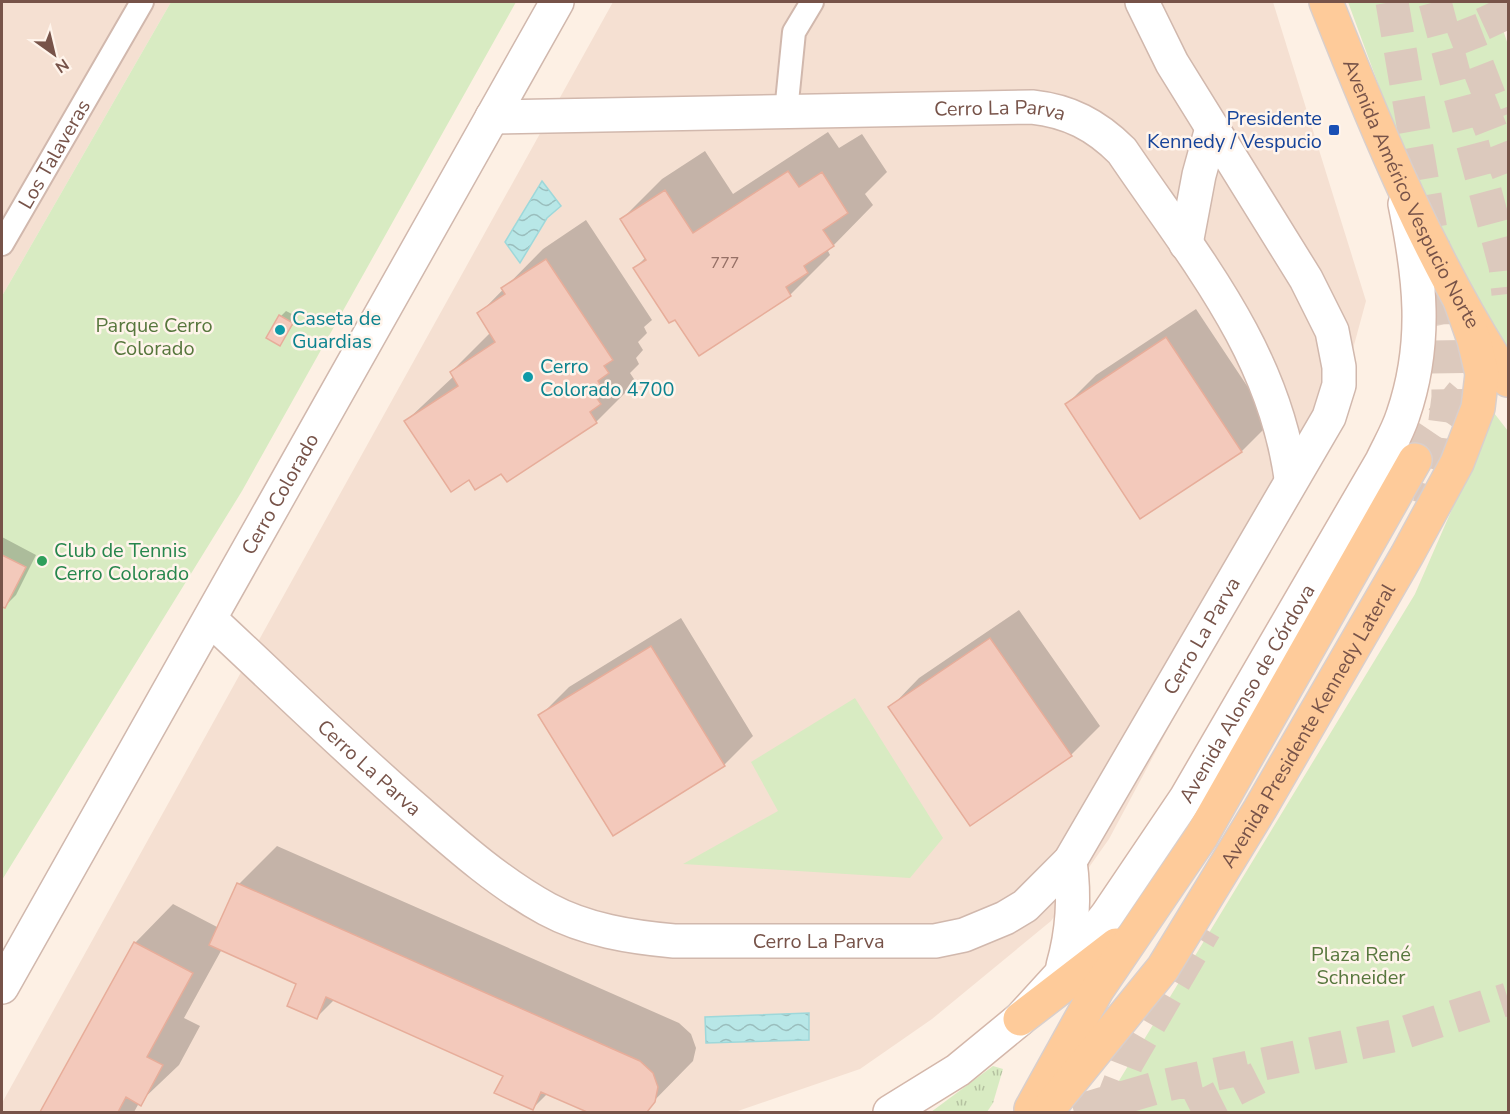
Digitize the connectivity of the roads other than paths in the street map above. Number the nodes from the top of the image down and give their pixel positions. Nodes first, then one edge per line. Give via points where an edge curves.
1 (142, 2) edge
2 (557, 2) edge
3 (812, 2) edge
4 (1142, 2) edge
5 (1326, 2) edge
6 (786, 112) junction
7 (492, 117) junction
8 (1212, 128) junction
9 (1400, 179) junction
10 (2, 244) edge
11 (1186, 244) junction
12 (1461, 303) junction
13 (1509, 380) edge
14 (1415, 460) tunnel mouth
15 (1292, 478) junction
16 (210, 619) junction
17 (1070, 861) junction
18 (1151, 914) junction
19 (1163, 968) junction
20 (1061, 974) junction
21 (2, 987) edge
22 (1020, 1019) junction
23 (890, 1113) edge
24 (1029, 1113) edge
25 (1046, 1113) edge
26 (1070, 1113) edge

1 - 10 lane, Los Talaveras
2 - 7 street, Cerro Colorado
3 - 6 lane via 792,40
4 - 8 street, Cerro La Parva via 1172,63
5 - 9 main road, Avenida Américo Vespucio Norte
6 - 7 street, Cerro La Parva
6 - 11 street, Cerro La Parva via 1032,107 1062,112 1092,125 1122,151
7 - 16 street, Cerro Colorado
8 - 11 street
8 - 15 street, Cerro La Parva via 1306,279 1337,348 1340,367 1335,402
9 - 12 main road, Avenida Américo Vespucio Norte
9 - 20 street, Avenida Alonso de Córdova via 1418,268 1420,304 1414,373 1403,416 1382,461 1164,834
11 - 15 street, Cerro La Parva via 1234,315 1255,355 1286,440
12 - 13 main road, Avenida Américo Vespucio Norte
12 - 19 main road, Avenida Presidente Kennedy Lateral via 1482,374 1478,408 1457,463 1260,809
14 - 18 main road via 1201,837
15 - 17 street, Cerro La Parva
16 - 17 street, Cerro La Parva via 314,719 464,851 548,910 602,930 674,941 935,941 964,935 1005,918 1040,894
16 - 21 street, Cerro Colorado
17 - 20 street via 1073,909 1070,942
18 - 22 main road
18 - 24 main road via 1097,990
19 - 25 main road, Avenida Presidente Kennedy Lateral
19 - 26 main road
20 - 22 street, Avenida Alonso de Córdova
22 - 23 street, Avenida Alonso de Córdova via 958,1070

